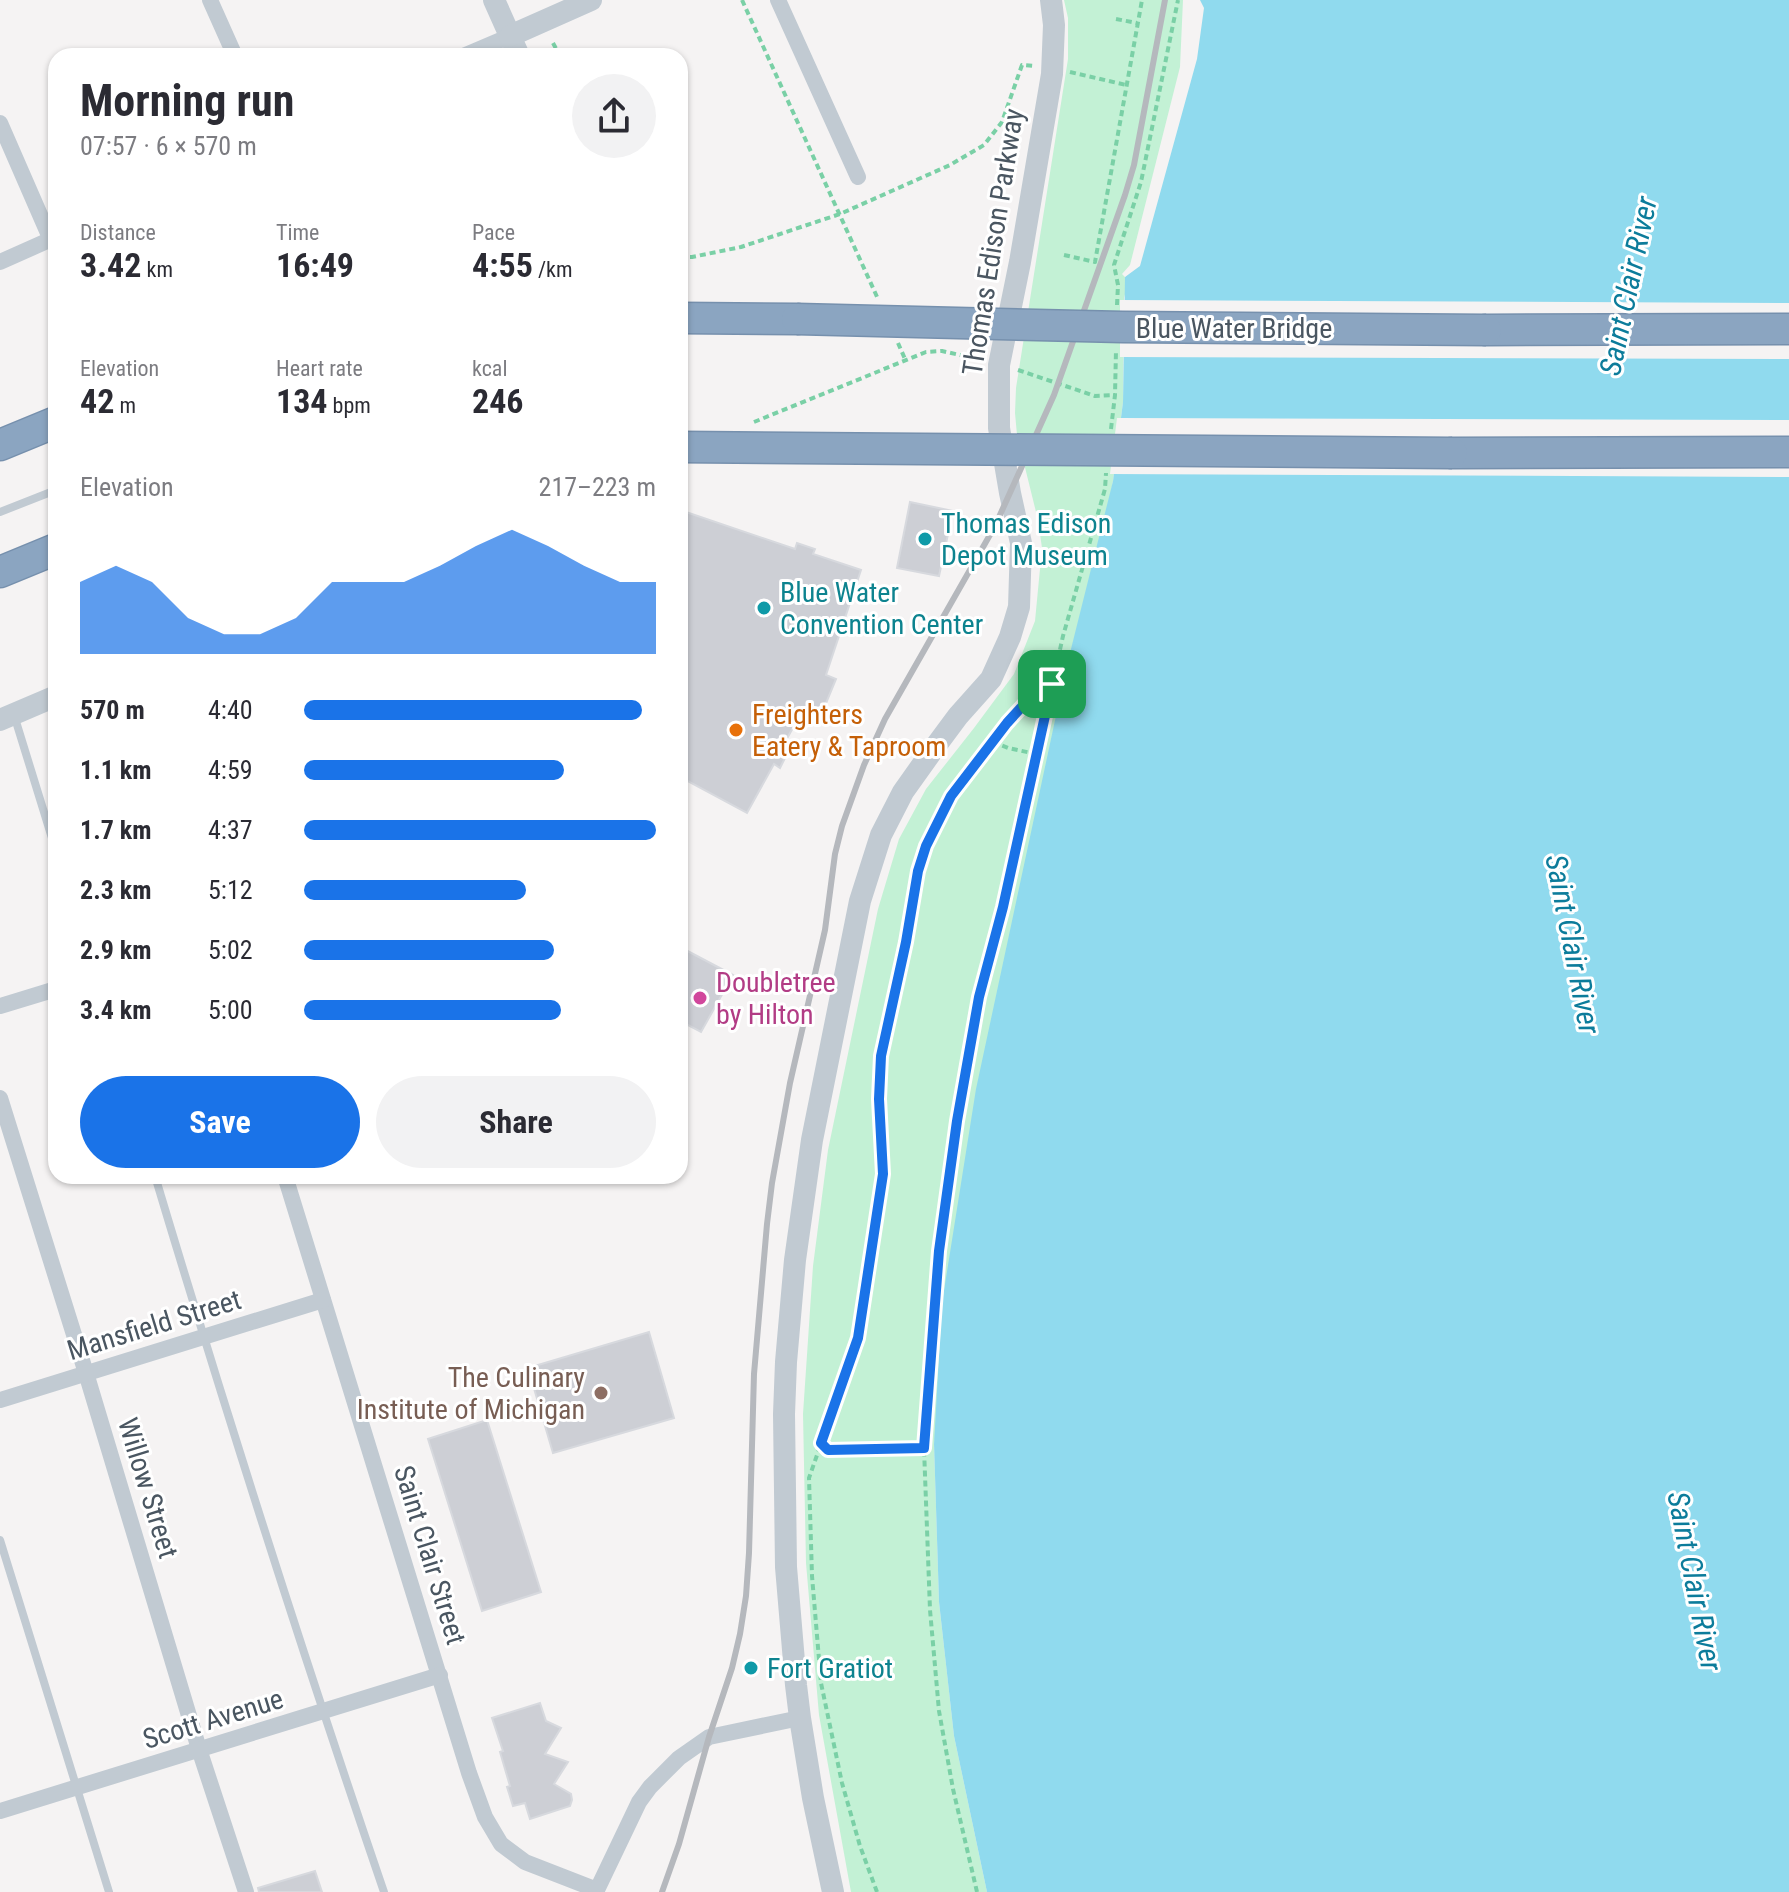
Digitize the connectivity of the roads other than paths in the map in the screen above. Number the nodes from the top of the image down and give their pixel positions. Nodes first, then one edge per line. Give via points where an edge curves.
1 (210, 0) edge
2 (494, 0) edge
3 (591, 0) edge
4 (778, 0) edge
5 (1051, 0) edge
6 (514, 46) edge
7 (231, 48) edge
8 (0, 123) edge
9 (858, 177) dead end
10 (48, 228) edge
11 (48, 241) edge
12 (0, 262) edge
13 (688, 318) edge
14 (1789, 329) edge
15 (48, 425) edge
16 (0, 445) edge
17 (688, 447) edge
18 (1789, 452) edge
19 (48, 493) edge
20 (0, 512) edge
21 (48, 552) edge
22 (0, 572) edge
23 (48, 700) edge
24 (7, 718) edge
25 (48, 829) edge
26 (48, 991) edge
27 (0, 1006) edge
28 (0, 1098) edge
29 (157, 1184) edge
30 (287, 1184) edge
31 (323, 1300) junction
32 (203, 1337) junction
33 (86, 1373) junction
34 (0, 1400) edge
35 (0, 1540) edge
36 (440, 1675) junction
37 (323, 1713) junction
38 (800, 1718) junction
39 (199, 1749) junction
40 (76, 1789) junction
41 (0, 1811) edge
42 (596, 1891) edge
43 (109, 1892) edge
44 (246, 1892) edge
45 (384, 1892) edge
46 (833, 1892) edge

1 - 7 street
2 - 6 street
3 - 6 street
4 - 9 street
5 - 38 street, Thomas Edison Parkway via 1052,68 999,365 999,428 1021,543 1019,607 991,679 903,792 881,835 860,901 812,1140 795,1260 784,1414 786,1567
8 - 10 street
11 - 12 street
13 - 14 highway, Blue Water Bridge, bridge via 1122,327
15 - 16 highway
17 - 18 highway, bridge
19 - 20 lane
21 - 22 highway
23 - 24 street
24 - 25 lane
26 - 27 street
28 - 33 street, Willow Street
29 - 32 lane
30 - 31 street, Saint Clair Street
31 - 32 street, Mansfield Street
31 - 36 street, Saint Clair Street
32 - 33 street, Mansfield Street
32 - 37 lane
33 - 34 street, Mansfield Street
33 - 39 street, Willow Street
35 - 40 lane
36 - 37 street, Scott Avenue
36 - 42 street, Saint Clair Street via 469,1773 501,1844 525,1862
37 - 39 street, Scott Avenue
37 - 45 lane
38 - 42 street via 709,1737 679,1758 639,1802
38 - 46 street, Thomas Edison Parkway
39 - 40 street, Scott Avenue
39 - 44 street, Willow Street
40 - 41 street, Scott Avenue
40 - 43 lane

